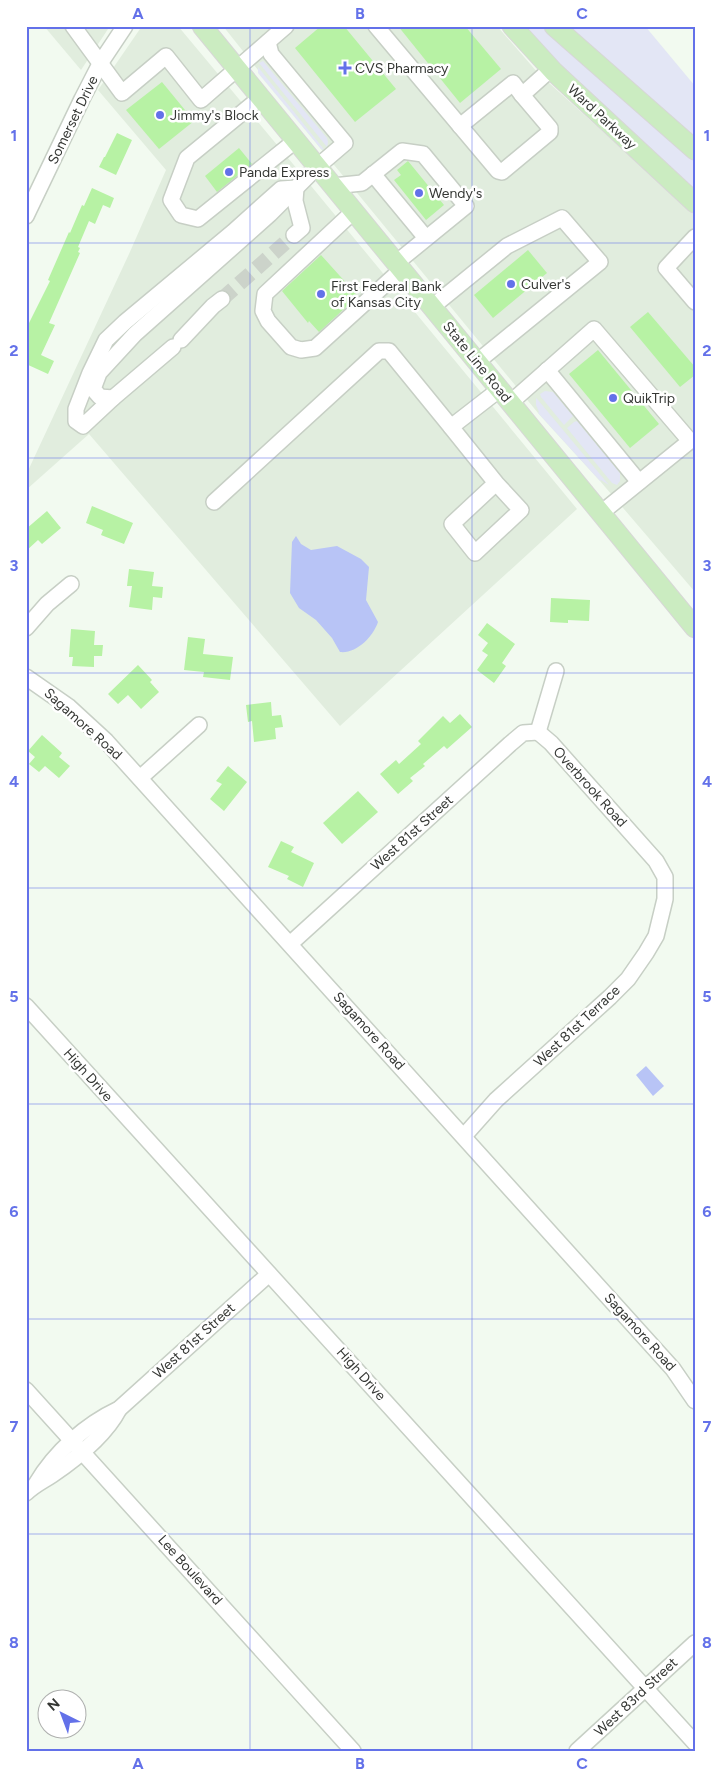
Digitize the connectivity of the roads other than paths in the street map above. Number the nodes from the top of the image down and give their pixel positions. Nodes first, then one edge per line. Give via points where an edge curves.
1 (125, 26) edge
2 (202, 26) edge
3 (286, 26) edge
4 (376, 26) edge
5 (512, 26) edge
6 (554, 26) edge
7 (74, 27) edge
8 (268, 42) junction
9 (101, 62) junction
10 (236, 69) junction
11 (551, 69) junction
12 (518, 89) junction
13 (260, 98) junction
14 (460, 126) junction
15 (296, 141) junction
16 (695, 150) edge
17 (317, 167) junction
18 (47, 172) junction
19 (374, 174) junction
20 (333, 186) junction
21 (296, 188) junction
22 (26, 198) edge
23 (695, 204) edge
24 (354, 211) junction
25 (270, 214) junction
26 (26, 216) edge
27 (301, 219) junction
28 (294, 235) tunnel mouth
29 (695, 237) edge
30 (426, 238) junction
31 (398, 266) junction
32 (222, 299) tunnel mouth
33 (695, 302) edge
34 (432, 307) junction
35 (477, 362) junction
36 (547, 370) junction
37 (505, 396) junction
38 (113, 398) junction
39 (451, 427) junction
40 (639, 482) junction
41 (496, 483) junction
42 (214, 502) dead end
43 (601, 513) junction
44 (71, 584) dead end
45 (26, 628) edge
46 (695, 628) edge
47 (556, 671) dead end
48 (26, 676) edge
49 (199, 725) dead end
50 (538, 732) junction
51 (140, 778) junction
52 (665, 898) joint
53 (290, 944) junction
54 (26, 1006) edge
55 (464, 1136) junction
56 (269, 1274) junction
57 (26, 1390) edge
58 (695, 1401) edge
59 (119, 1409) junction
60 (72, 1440) junction
61 (83, 1452) junction
62 (31, 1489) edge
63 (695, 1643) edge
64 (644, 1688) junction
65 (695, 1743) edge
66 (353, 1751) edge
67 (577, 1751) edge

1 - 9 street, Somerset Drive
2 - 10 main road, State Line Road
3 - 8 street
4 - 14 street
5 - 11 main road, Ward Parkway
6 - 16 main road
7 - 9 street
8 - 10 street
8 - 17 street via 271,54 345,143
9 - 10 street via 122,93 166,56 201,100
9 - 18 street, Somerset Drive
10 - 13 main road, State Line Road
11 - 12 street
11 - 23 main road, Ward Parkway
12 - 14 street
12 - 14 street via 550,132 502,172 496,170
13 - 15 main road, State Line Road
13 - 15 street via 187,158 171,200 180,215 198,219
15 - 17 main road, State Line Road
17 - 20 main road, State Line Road
17 - 21 street
18 - 22 street
18 - 26 street, Somerset Drive
19 - 20 street via 362,183
19 - 30 street
19 - 30 street via 402,151 423,154 466,206
20 - 24 main road, State Line Road
21 - 25 street
21 - 27 street via 295,201
21 - 38 street via 281,189 106,340 76,409 76,421 83,426
24 - 31 main road, State Line Road
24 - 31 street via 265,294 263,311 268,321 291,347 301,350 315,348
25 - 27 street via 284,213
25 - 38 street via 135,334 99,373 93,389 100,397
27 - 28 street via 302,228
29 - 33 street via 666,268
30 - 31 street
31 - 34 main road, State Line Road
32 - 38 street
34 - 35 main road, State Line Road
34 - 35 street via 507,246 562,218 600,262
35 - 37 main road, State Line Road
36 - 37 street
36 - 40 street
36 - 40 street via 594,329 690,441
37 - 39 street
37 - 43 main road, State Line Road
39 - 41 street
39 - 42 street via 389,351 379,351
40 - 43 street
41 - 41 street via 452,524 476,553 521,510
43 - 46 main road, State Line Road
44 - 45 street
47 - 50 street
48 - 51 street, Sagamore Road via 69,707
49 - 51 street
50 - 52 street, Overbrook Road via 656,860 665,877
50 - 53 street, West 81st Street via 523,733 510,744
51 - 53 street, Sagamore Road
52 - 55 street, West 81st Terrace via 656,936 628,979 496,1100
53 - 55 street, Sagamore Road
54 - 56 street, High Drive
55 - 58 street, Sagamore Road via 674,1369
56 - 59 street, West 81st Street
56 - 64 street, High Drive
57 - 60 street, Lee Boulevard
59 - 60 street, West 81st Street via 105,1415
59 - 61 street, West 81st Street
60 - 61 street, Lee Boulevard
60 - 62 street, West 81st Street
61 - 62 street, West 81st Street
61 - 66 street, Lee Boulevard
63 - 64 street, West 83rd Street
64 - 65 street, High Drive
64 - 67 street, West 83rd Street

